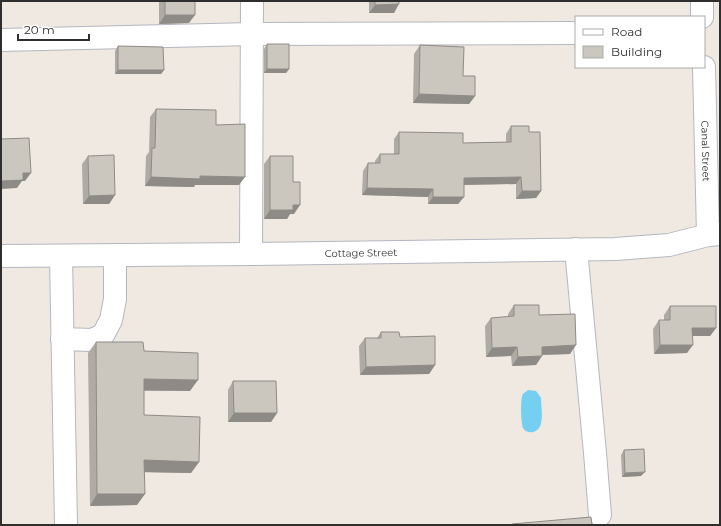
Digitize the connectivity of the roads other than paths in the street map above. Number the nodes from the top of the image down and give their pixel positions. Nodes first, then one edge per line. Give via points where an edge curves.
1 (252, 1) edge
2 (702, 1) edge
3 (702, 16) edge
4 (575, 33) edge
5 (252, 34) junction
6 (1, 40) edge
7 (704, 68) edge
8 (714, 234) edge
9 (576, 249) junction
10 (251, 254) junction
11 (1, 256) edge
12 (61, 256) junction
13 (115, 256) junction
14 (62, 339) junction
15 (600, 515) dead end
16 (66, 525) edge

1 - 5 street
2 - 3 street
4 - 5 street
5 - 6 street
5 - 10 street
7 - 8 street, Canal Street
8 - 9 street, Cottage Street via 669,245
9 - 10 street, Cottage Street
9 - 15 street
10 - 13 street, Cottage Street
11 - 12 street, Cottage Street
12 - 13 street, Cottage Street
12 - 14 street
13 - 14 street via 115,299 111,320 103,335 92,340
14 - 16 street

